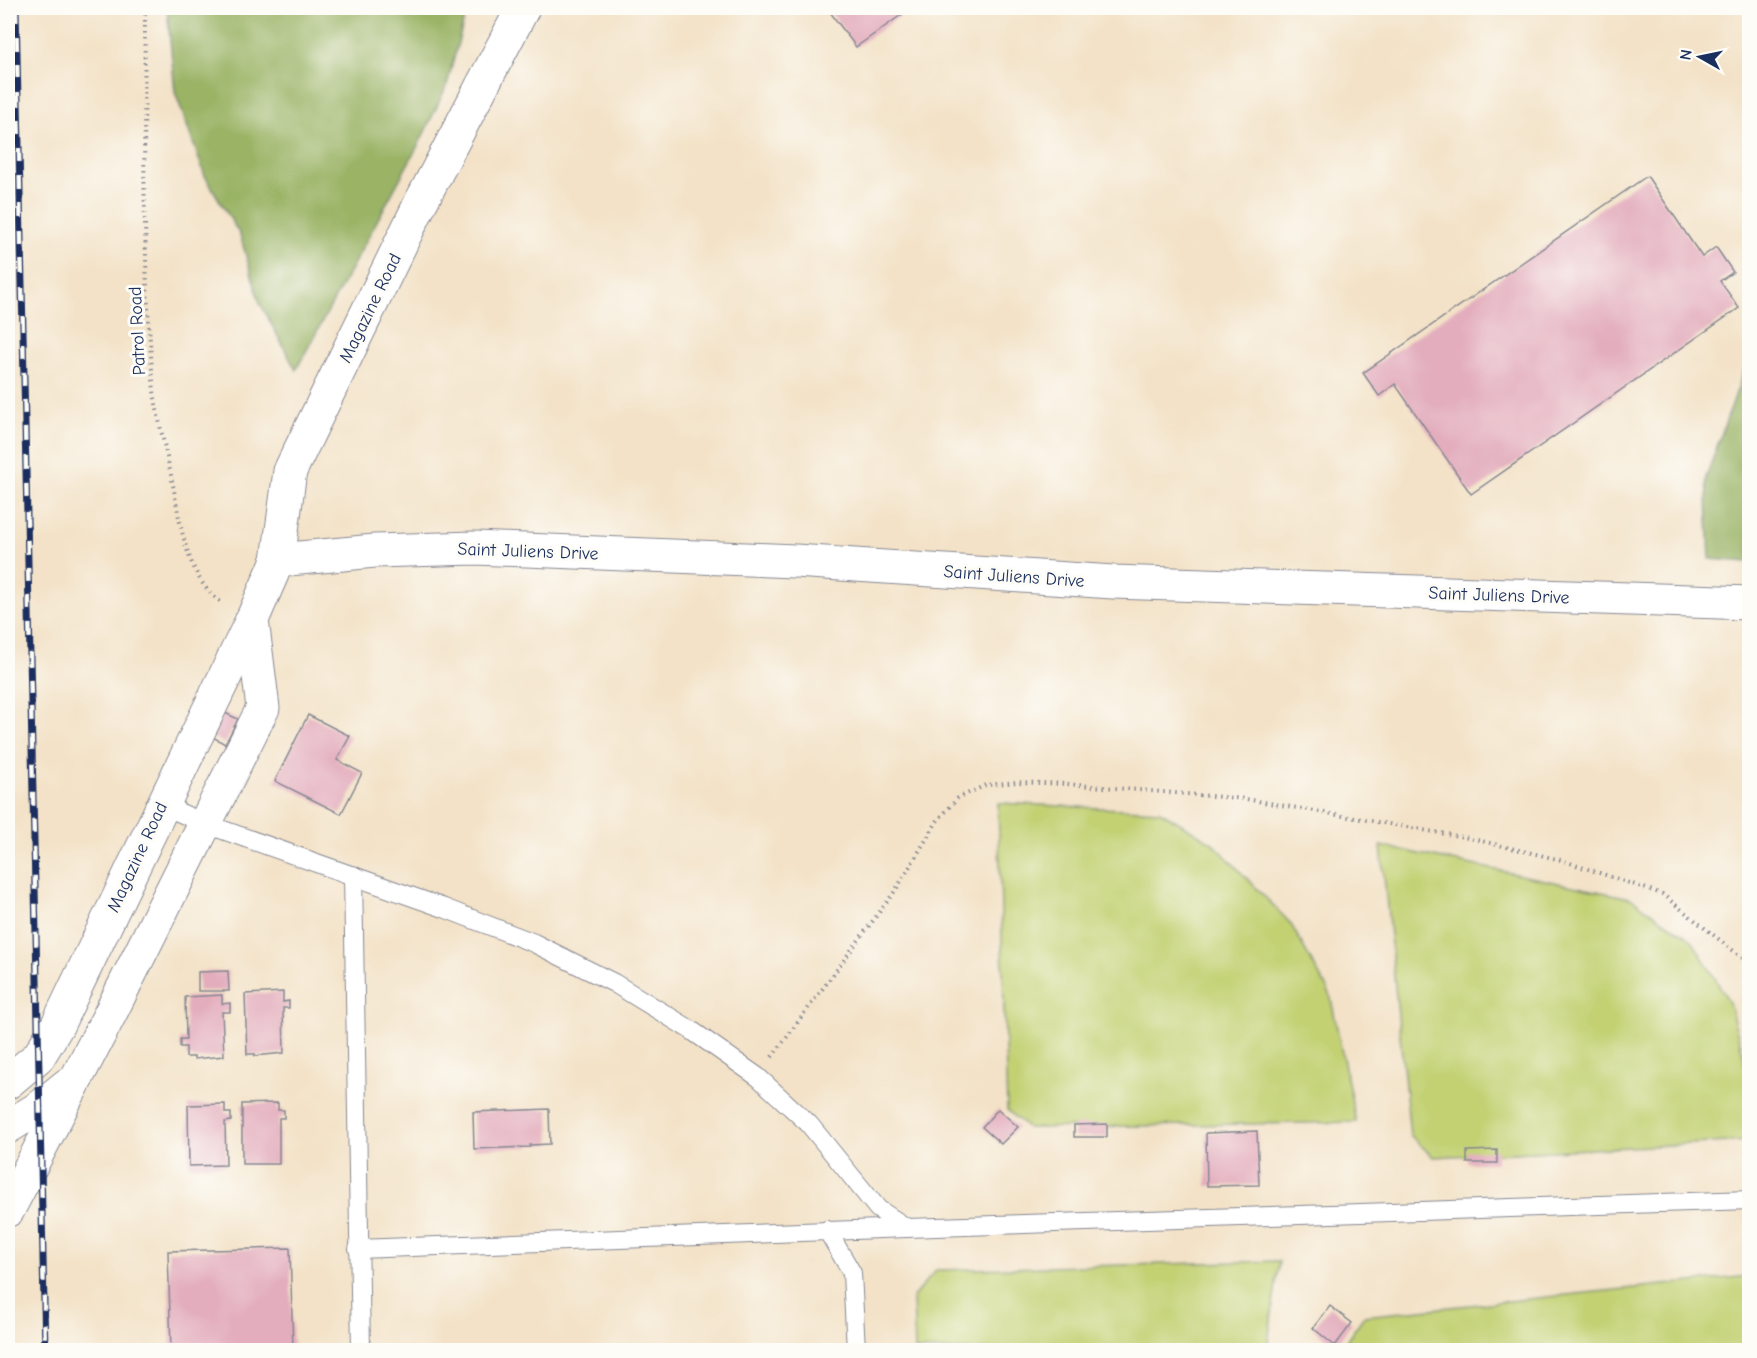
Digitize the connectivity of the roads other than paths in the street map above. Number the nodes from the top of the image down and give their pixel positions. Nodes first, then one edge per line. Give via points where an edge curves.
1 (523, 8) edge
2 (278, 560) junction
3 (1749, 603) edge
4 (252, 620) junction
5 (162, 805) junction
6 (206, 824) junction
7 (353, 875) junction
8 (76, 1077) junction
9 (8, 1082) edge
10 (8, 1127) edge
11 (1749, 1200) edge
12 (8, 1210) edge
13 (907, 1228) junction
14 (827, 1230) junction
15 (358, 1249) junction
16 (361, 1350) edge
17 (856, 1350) edge

1 - 2 street, Magazine Road via 421,202 290,471
2 - 3 street, Saint Juliens Drive via 375,550 475,548 795,561 1113,582
2 - 4 street, Magazine Road
4 - 5 street, Magazine Road
4 - 6 street via 263,708
5 - 6 lane
5 - 9 street, Magazine Road via 57,1026 39,1056
6 - 7 lane
6 - 8 street
7 - 13 lane via 544,948 691,1029 758,1077 809,1124 878,1209
7 - 15 lane
8 - 10 street
8 - 12 street
11 - 13 lane
13 - 14 lane
14 - 15 lane
14 - 17 lane via 852,1273
15 - 16 lane

